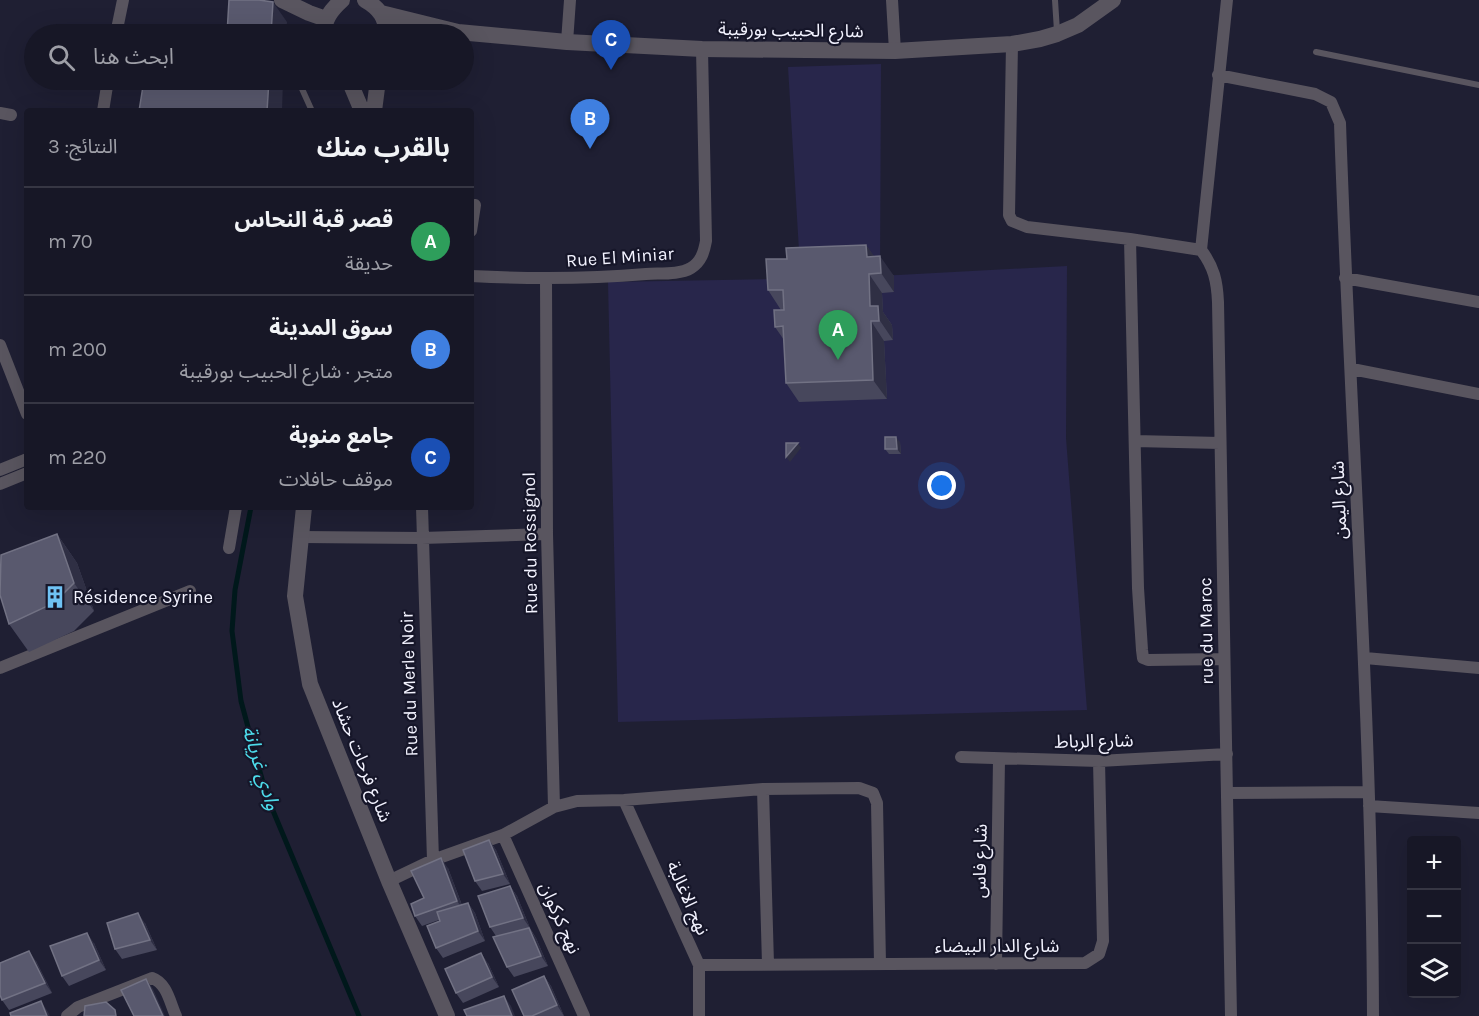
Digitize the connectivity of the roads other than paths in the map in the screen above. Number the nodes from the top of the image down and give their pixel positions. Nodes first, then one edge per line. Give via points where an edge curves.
1 (123, 0) edge
2 (282, 0) edge
3 (342, 0) edge
4 (570, 0) edge
5 (892, 0) edge
6 (1055, 0) edge
7 (1113, 0) edge
8 (1227, 0) edge
9 (376, 6) edge
10 (118, 24) edge
11 (322, 24) edge
12 (327, 24) edge
13 (385, 24) edge
14 (426, 24) edge
15 (1057, 34) junction
16 (474, 35) edge
17 (567, 42) junction
18 (1012, 44) junction
19 (702, 49) junction
20 (895, 51) junction
21 (1316, 52) dead end
22 (1218, 75) junction
23 (1479, 85) edge
24 (106, 90) edge
25 (303, 90) edge
26 (353, 90) edge
27 (377, 90) edge
28 (103, 108) edge
29 (311, 108) edge
30 (361, 108) edge
31 (374, 108) edge
32 (475, 205) dead end
33 (474, 212) edge
34 (1130, 239) junction
35 (1201, 250) junction
36 (474, 276) edge
37 (1346, 278) junction
38 (546, 279) junction
39 (1479, 302) edge
40 (0, 345) edge
41 (1352, 369) junction
42 (1479, 394) edge
43 (24, 406) edge
44 (1135, 441) junction
45 (1220, 442) junction
46 (24, 460) edge
47 (0, 470) edge
48 (24, 474) edge
49 (0, 484) edge
50 (235, 510) edge
51 (304, 510) edge
52 (422, 510) edge
53 (547, 534) junction
54 (300, 537) junction
55 (422, 538) junction
56 (229, 548) dead end
57 (190, 591) dead end
58 (1365, 658) junction
59 (1224, 659) junction
60 (0, 668) edge
61 (1479, 668) edge
62 (1227, 754) junction
63 (961, 757) dead end
64 (999, 759) junction
65 (1099, 761) junction
66 (763, 789) junction
67 (1368, 792) junction
68 (1227, 793) junction
69 (624, 800) junction
70 (1369, 806) junction
71 (554, 807) junction
72 (1479, 813) edge
73 (503, 835) junction
74 (433, 860) junction
75 (389, 881) junction
76 (768, 964) junction
77 (880, 964) junction
78 (996, 964) junction
79 (699, 965) junction
80 (67, 1016) edge
81 (176, 1016) edge
82 (447, 1016) edge
83 (584, 1016) edge
84 (699, 1016) edge
85 (1231, 1016) edge
86 (1373, 1016) edge

1 - 10 street
2 - 11 street
3 - 12 street
4 - 17 street
5 - 20 street
6 - 15 lane
7 - 15 street, شارع الحبيب بورقيبة via 1090,18
8 - 22 street
9 - 13 street
9 - 14 street, شارع الحبيب بورقيبة
15 - 18 street, شارع الحبيب بورقيبة
16 - 17 street, شارع الحبيب بورقيبة
17 - 19 street, شارع الحبيب بورقيبة
18 - 20 street, شارع الحبيب بورقيبة
18 - 34 street via 1012,221
19 - 20 street, شارع الحبيب بورقيبة
19 - 38 street, Rue El Miniar via 706,241 702,257 683,272
21 - 23 lane
22 - 35 street
22 - 37 street, شارع اليمن via 1315,93 1331,102 1340,123
24 - 28 street
25 - 29 lane
26 - 30 street
27 - 31 street
32 - 33 street
34 - 35 street
34 - 44 street
35 - 45 street, rue du Maroc via 1212,266 1217,288
36 - 38 street, Rue El Miniar
37 - 39 street
37 - 41 street, شارع اليمن
38 - 53 street, Rue du Rossignol
40 - 43 street
41 - 42 street
41 - 58 street, شارع اليمن
44 - 45 street
44 - 59 street via 1143,658
45 - 59 street, rue du Maroc
46 - 47 street
48 - 49 street
50 - 56 street
51 - 54 street, شارع فرحات حشاد
52 - 55 street, Rue du Merle Noir
53 - 55 street
53 - 71 street, Rue du Rossignol
54 - 55 street
54 - 75 street, شارع فرحات حشاد via 294,596 310,684
55 - 74 street, Rue du Merle Noir
57 - 60 street
58 - 61 street
58 - 67 street, شارع اليمن
59 - 62 street, rue du Maroc
62 - 65 street, شارع الرباط
62 - 68 street, rue du Maroc
63 - 64 street, شارع الرباط
64 - 65 street, شارع الرباط
64 - 78 street, شارع فاس
65 - 78 street, شارع الدار البيضاء via 1103,942 1099,954 1085,963
66 - 69 street
66 - 76 street
66 - 77 street via 859,788 873,793 877,803
67 - 68 street
67 - 70 street, شارع اليمن
68 - 85 street, rue du Maroc
69 - 71 street via 577,801
69 - 79 street, نهج الاغالبة
70 - 72 street
70 - 86 street, شارع اليمن
71 - 73 street
73 - 74 street
73 - 83 street, نهج كركوان
74 - 75 street
75 - 82 street, شارع فرحات حشاد
76 - 77 street, شارع الدار البيضاء
76 - 79 street, شارع الدار البيضاء
77 - 78 street, شارع الدار البيضاء
79 - 84 street, نهج الاغالبة
80 - 81 street via 78,1007 153,978 163,986

